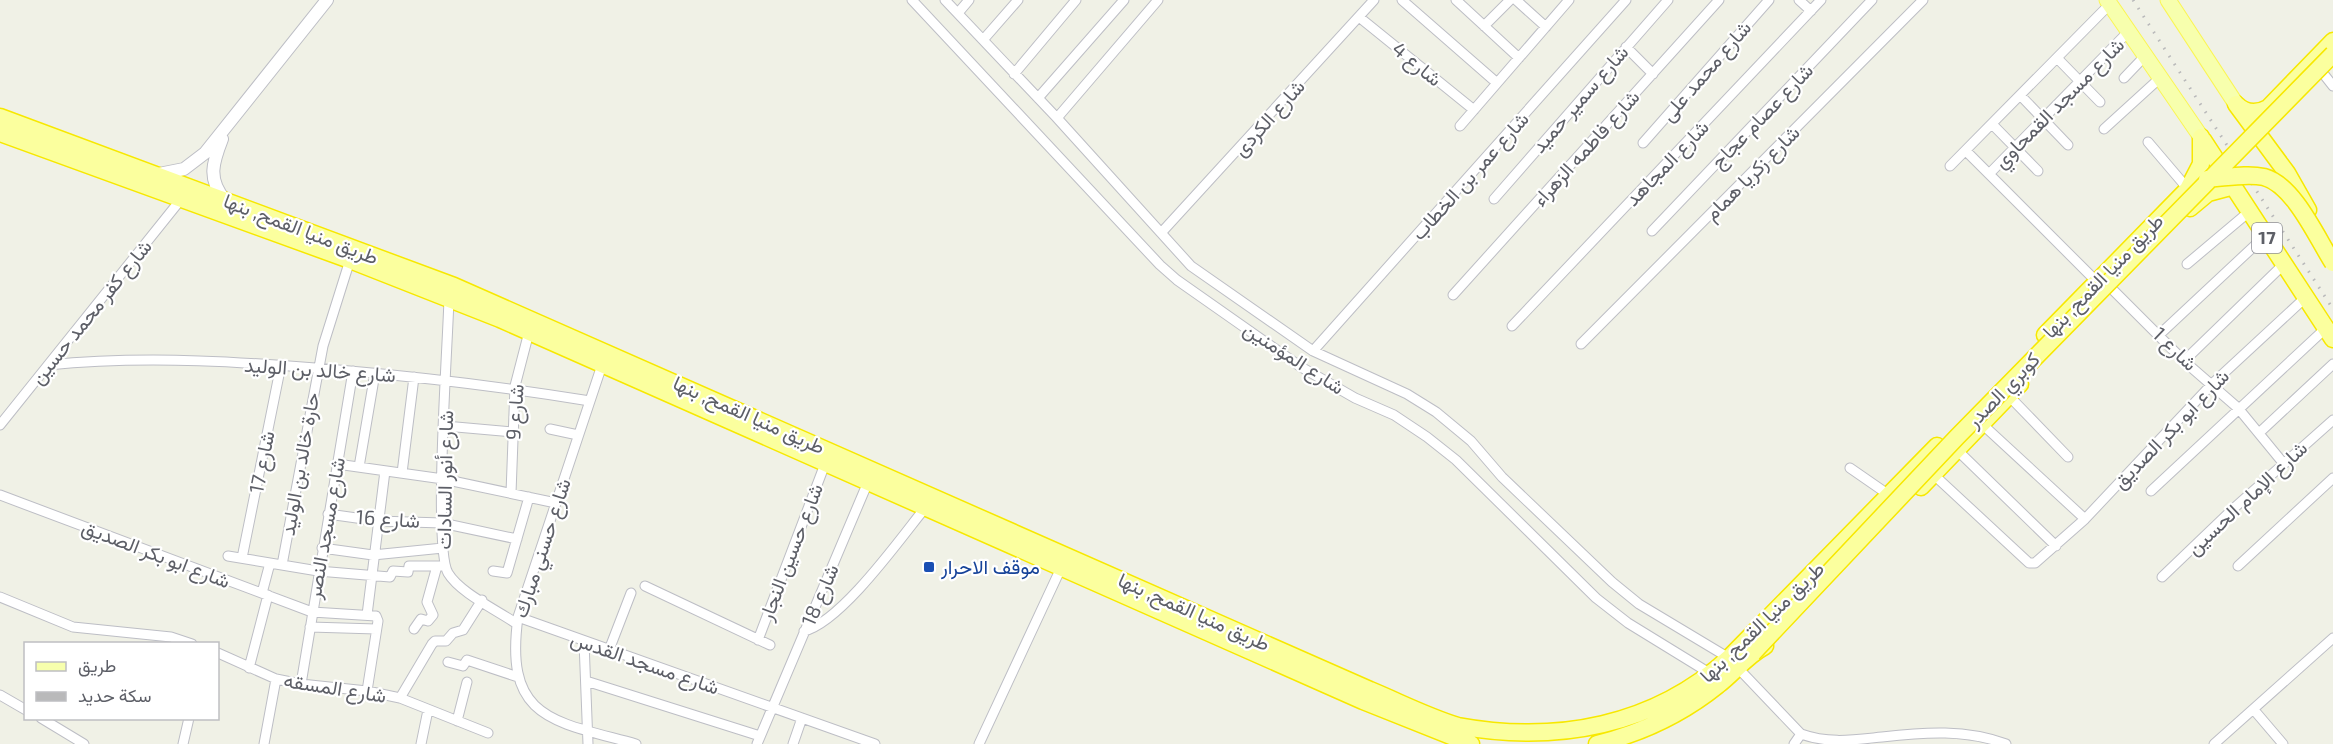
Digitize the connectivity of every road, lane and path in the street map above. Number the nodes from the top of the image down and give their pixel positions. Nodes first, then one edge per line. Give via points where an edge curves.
1 (327, 0) edge
2 (912, 0) edge
3 (945, 0) edge
4 (969, 0) edge
5 (1018, 0) edge
6 (1076, 0) edge
7 (1124, 0) edge
8 (1158, 0) edge
9 (1374, 0) edge
10 (1402, 0) edge
11 (1456, 0) edge
12 (1510, 0) edge
13 (1515, 0) edge
14 (1626, 0) edge
15 (1668, 0) edge
16 (1719, 0) edge
17 (1769, 0) edge
18 (1799, 0) edge
19 (1821, 0) edge
20 (1872, 0) edge
21 (1923, 0) edge
22 (1567, 1) edge
23 (2167, 1) edge
24 (2112, 5) edge
25 (1811, 11) junction
26 (958, 14) junction
27 (1359, 17) junction
28 (1484, 26) junction
29 (1546, 27) junction
30 (2128, 32) junction
31 (982, 40) junction
32 (2333, 41) edge
33 (2333, 46) edge
34 (1626, 47) junction
35 (2333, 54) edge
36 (2145, 56) junction
37 (1519, 58) junction
38 (2056, 58) junction
39 (2328, 66) edge
40 (1014, 74) junction
41 (1653, 74) junction
42 (2124, 78) dead end
43 (2160, 78) junction
44 (2080, 81) junction
45 (1497, 83) junction
46 (2333, 86) edge
47 (2020, 95) junction
48 (1038, 98) junction
49 (2100, 102) dead end
50 (2236, 104) junction
51 (1474, 110) junction
52 (2269, 116) junction
53 (0, 117) edge
54 (1057, 118) junction
55 (2043, 119) junction
56 (1992, 124) junction
57 (1460, 126) dead end
58 (225, 129) junction
59 (2104, 129) dead end
60 (0, 133) edge
61 (2201, 137) junction
62 (2148, 142) dead end
63 (1643, 143) dead end
64 (2068, 144) dead end
65 (2015, 147) junction
66 (2269, 148) junction
67 (1966, 151) junction
68 (1950, 166) dead end
69 (2038, 171) dead end
70 (1989, 174) junction
71 (157, 175) junction
72 (2203, 180) junction
73 (2234, 186) junction
74 (2188, 189) junction
75 (182, 198) junction
76 (1494, 199) dead end
77 (225, 201) junction
78 (2250, 211) junction
79 (1652, 231) dead end
80 (1161, 233) junction
81 (2266, 235) junction
82 (2333, 253) edge
83 (350, 260) junction
84 (2333, 263) edge
85 (2187, 264) dead end
86 (2284, 264) junction
87 (2105, 286) junction
88 (1453, 295) dead end
89 (2306, 297) junction
90 (449, 298) junction
91 (1512, 326) dead end
92 (529, 332) junction
93 (2330, 334) edge
94 (2159, 335) junction
95 (1581, 344) dead end
96 (1313, 351) junction
97 (2184, 361) junction
98 (2333, 364) edge
99 (48, 365) junction
100 (282, 365) junction
101 (602, 365) junction
102 (318, 368) junction
103 (353, 371) junction
104 (375, 373) junction
105 (414, 377) junction
106 (447, 380) junction
107 (2212, 384) junction
108 (515, 388) junction
109 (2009, 396) junction
110 (590, 401) junction
111 (2238, 408) junction
112 (2333, 420) edge
113 (1982, 424) junction
114 (0, 425) edge
115 (445, 426) junction
116 (550, 429) dead end
117 (513, 432) junction
118 (2259, 433) junction
119 (578, 435) junction
120 (1951, 444) junction
121 (2068, 457) dead end
122 (337, 464) junction
123 (825, 464) junction
124 (2284, 464) junction
125 (359, 467) junction
126 (1850, 468) dead end
127 (385, 471) junction
128 (402, 473) junction
129 (1933, 474) junction
130 (2333, 478) edge
131 (443, 479) junction
132 (868, 482) junction
133 (2151, 491) dead end
134 (511, 493) junction
135 (0, 495) edge
136 (1889, 495) junction
137 (528, 497) junction
138 (556, 503) junction
139 (925, 508) junction
140 (328, 514) junction
141 (2085, 519) junction
142 (378, 521) junction
143 (442, 523) junction
144 (517, 539) junction
145 (2056, 546) junction
146 (322, 548) junction
147 (443, 548) junction
148 (373, 555) junction
149 (228, 556) dead end
150 (242, 558) junction
151 (270, 563) junction
152 (282, 565) junction
153 (441, 566) junction
154 (2238, 566) dead end
155 (1061, 568) junction
156 (318, 571) junction
157 (493, 571) dead end
158 (373, 576) junction
159 (2162, 577) dead end
160 (1806, 581) junction
161 (645, 586) dead end
162 (631, 593) dead end
163 (265, 594) junction
164 (0, 597) edge
165 (482, 600) junction
166 (312, 612) junction
167 (368, 615) junction
168 (518, 621) junction
169 (310, 627) junction
170 (376, 629) junction
171 (414, 629) dead end
172 (804, 631) junction
173 (2333, 638) edge
174 (758, 640) junction
175 (187, 642) edge
176 (584, 642) junction
177 (770, 645) dead end
178 (609, 650) junction
179 (219, 653) edge
180 (1753, 653) junction
181 (448, 662) dead end
182 (1733, 663) junction
183 (249, 668) junction
184 (1310, 671) junction
185 (1711, 674) junction
186 (518, 677) junction
187 (276, 679) junction
188 (586, 681) junction
189 (467, 682) dead end
190 (301, 684) junction
191 (367, 691) junction
192 (0, 695) edge
193 (400, 698) junction
194 (772, 708) junction
195 (24, 709) edge
196 (428, 710) junction
197 (2254, 710) junction
198 (802, 718) junction
199 (44, 720) edge
200 (189, 720) edge
201 (457, 721) junction
202 (590, 731) junction
203 (488, 733) dead end
204 (1801, 734) junction
205 (759, 740) edge
206 (850, 740) edge
207 (1815, 742) edge
208 (1851, 743) edge
209 (2281, 743) edge
210 (84, 744) edge
211 (183, 744) edge
212 (264, 744) edge
213 (421, 744) edge
214 (588, 744) edge
215 (636, 744) edge
216 (793, 744) edge
217 (875, 744) edge
218 (979, 744) edge
219 (1470, 744) edge
220 (1597, 744) edge
221 (1794, 744) edge
222 (2006, 744) edge
223 (2214, 744) edge

1 - 58 street
2 - 185 street, شارع المؤمنين via 1177,280 1301,367 1394,415 1427,437 1456,460 1596,598 1628,623
3 - 26 street, شارع المؤمنين
4 - 26 street
5 - 31 street
6 - 40 street
7 - 48 street
8 - 54 street
9 - 27 street, شارع الكردى
10 - 45 street
11 - 28 street
12 - 28 street
13 - 29 street
14 - 96 street, شارع عمر بن الخطاب
15 - 34 street, شارع سمير حميد
16 - 41 street, شارع فاطمه الزهراء
17 - 63 street, شارع محمد على
18 - 25 street
19 - 25 street, شارع المجاهد
20 - 79 street, شارع عصام عجاج
21 - 95 street, شارع زكريا همام
22 - 29 street
23 - 50 main road
24 - 30 main road
24 - 38 street
25 - 91 street, شارع المجاهد
26 - 31 street, شارع المؤمنين
27 - 51 street, شارع 4
27 - 80 street, شارع الكردى
28 - 37 street
29 - 37 street
30 - 36 main road
30 - 44 street, شارع مسجد القمحاوي
31 - 40 street, شارع المؤمنين
32 - 52 highway
33 - 72 highway, كوبري الصدر
34 - 41 street
34 - 76 street, شارع سمير حميد
35 - 180 highway, كوبري الصدر, bridge via 1957,437
36 - 42 street
36 - 43 main road
37 - 45 street
38 - 44 street
38 - 47 street
39 - 46 street
39 - 52 highway
40 - 48 street, شارع المؤمنين
41 - 88 street, شارع فاطمه الزهراء
43 - 59 street
43 - 61 main road
44 - 49 street
44 - 55 street, شارع مسجد القمحاوي
45 - 51 street
47 - 55 street
47 - 56 street
48 - 54 street, شارع المؤمنين
50 - 52 highway via 2248,112
50 - 66 highway, 17
51 - 57 street
52 - 66 highway
53 - 71 highway, طريق منيا القمح, بنها
54 - 80 street, شارع المؤمنين
55 - 64 street
55 - 65 street, شارع مسجد القمحاوي
56 - 65 street
56 - 67 street
58 - 71 street via 195,162
58 - 77 street via 212,170
60 - 75 highway, طريق منيا القمح, بنها
61 - 73 highway, 17
61 - 74 highway, طريق منيا القمح, بنها via 2202,164
62 - 74 street
65 - 69 street
65 - 70 street, شارع مسجد القمحاوي
66 - 82 highway, 17
67 - 68 street
67 - 70 street, شارع 1
70 - 87 street, شارع 1
71 - 77 highway, طريق منيا القمح, بنها
72 - 84 highway, bridge via 2252,175 2278,183 2289,192
72 - 160 highway, كوبري الصدر, bridge via 1825,568
73 - 78 highway, 17
73 - 87 highway, طريق منيا القمح, بنها via 2216,189 2200,198
74 - 87 highway, طريق منيا القمح, بنها
75 - 83 highway, طريق منيا القمح, بنها
75 - 99 street, شارع كفر محمد حسين
77 - 184 highway, طريق منيا القمح, بنها via 506,308
78 - 81 highway, 17
78 - 85 street
80 - 96 street, شارع المؤمنين via 1191,266
81 - 86 highway, 17
81 - 94 street
83 - 90 highway, طريق منيا القمح, بنها
83 - 102 street, حارة خالد بن الوليد
86 - 89 highway, 17
86 - 97 street
87 - 94 street, شارع 1
87 - 109 highway, طريق منيا القمح, بنها
87 - 120 highway, طريق منيا القمح, بنها
89 - 93 highway, 17
89 - 107 street, شارع ابو بكر الصديق
90 - 92 highway, طريق منيا القمح, بنها
90 - 106 street, شارع أنور السادات
92 - 101 highway, طريق منيا القمح, بنها
92 - 108 street, شارع 9
93 - 111 street
94 - 97 street, شارع 1
96 - 182 street, شارع المؤمنين via 1407,394 1436,412 1471,441 1502,477 1612,582 1639,604
97 - 107 street, شارع 1
98 - 118 street
99 - 100 street, شارع خالد بن الوليد via 135,360
99 - 114 street, شارع كفر محمد حسين
100 - 102 street, شارع خالد بن الوليد
100 - 150 street, شارع 17
101 - 110 street, شارع حسني مبارك
101 - 123 highway, طريق منيا القمح, بنها
102 - 103 street, شارع خالد بن الوليد
102 - 152 street, حارة خالد بن الوليد
103 - 104 street, شارع خالد بن الوليد
103 - 122 street, شارع مسجد النصر
104 - 105 street, شارع خالد بن الوليد
104 - 125 street
105 - 106 street, شارع خالد بن الوليد
105 - 128 street
106 - 108 street, شارع خالد بن الوليد
106 - 115 street, شارع أنور السادات
107 - 111 street, شارع 1
107 - 141 street, شارع ابو بكر الصديق
108 - 110 street, شارع خالد بن الوليد
108 - 117 street, شارع 9
109 - 113 highway, طريق منيا القمح, بنها
109 - 121 street
110 - 119 street, شارع حسني مبارك
111 - 118 street, شارع 1
111 - 133 street
112 - 124 street, شارع الإمام الحسين
113 - 120 highway, طريق منيا القمح, بنها
113 - 141 street
115 - 117 street
115 - 131 street, شارع أنور السادات
116 - 119 street
117 - 134 street, شارع 9
118 - 124 street, شارع 1
119 - 138 street, شارع حسني مبارك
120 - 129 highway, طريق منيا القمح, بنها
120 - 136 highway, طريق منيا القمح, بنها
120 - 145 street
122 - 125 street
122 - 140 street, شارع مسجد النصر
123 - 132 highway, طريق منيا القمح, بنها
123 - 174 street, شارع حسين النجار
124 - 159 street, شارع الإمام الحسين
125 - 127 street
126 - 136 street
127 - 128 street
127 - 142 street
128 - 131 street
129 - 145 street, شارع ابو بكر الصديق via 2028,563 2037,562
129 - 180 highway, طريق منيا القمح, بنها via 1776,639
130 - 154 street
131 - 134 street
131 - 143 street, شارع أنور السادات
132 - 139 highway, طريق منيا القمح, بنها
132 - 172 street, شارع 18
134 - 137 street
135 - 163 street, شارع ابو بكر الصديق
136 - 160 highway, طريق منيا القمح, بنها
137 - 138 street
137 - 144 street
138 - 168 street, شارع حسني مبارك
139 - 155 highway, طريق منيا القمح, بنها
139 - 172 street via 831,616
140 - 142 street, شارع 16
140 - 146 street, شارع مسجد النصر
141 - 145 street, شارع ابو بكر الصديق
142 - 143 street, شارع 16
142 - 148 street
143 - 144 street, شارع 16
143 - 147 street, شارع أنور السادات
144 - 157 street via 507,573
146 - 148 street
146 - 156 street, شارع مسجد النصر
147 - 148 street
147 - 153 street, شارع أنور السادات
148 - 158 street
149 - 150 street
150 - 151 street
151 - 152 street
151 - 163 street
152 - 156 street
153 - 158 street via 409,566 408,572
153 - 165 street, شارع أنور السادات via 455,582
153 - 171 street via 427,603 433,615 428,621 421,619
155 - 184 highway, طريق منيا القمح, بنها
155 - 218 street
156 - 158 street
156 - 166 street, شارع مسجد النصر
158 - 167 street
160 - 182 highway, طريق منيا القمح, بنها
161 - 174 street
162 - 178 street
163 - 166 street, شارع ابو بكر الصديق
163 - 183 street
164 - 175 street via 73,627 171,636
165 - 168 street, شارع أنور السادات
165 - 193 street via 463,630 453,633 446,642 432,644
166 - 167 street, شارع ابو بكر الصديق
166 - 169 street, شارع مسجد النصر
167 - 170 street via 378,618
168 - 176 street, شارع مسجد القدس
168 - 186 street, شارع حسني مبارك
169 - 170 street
169 - 190 street, شارع مسجد النصر
170 - 191 street
172 - 194 street, شارع 18
173 - 197 street
174 - 177 street
176 - 178 street, شارع مسجد القدس
176 - 188 street
178 - 194 street, شارع مسجد القدس
179 - 183 street, شارع المسقه
180 - 182 highway, طريق منيا القمح, بنها
181 - 186 street via 463,666 468,660
182 - 185 highway, طريق منيا القمح, بنها
182 - 204 street, شارع المؤمنين
182 - 220 highway, طريق منيا القمح, بنها via 1682,711 1638,732
183 - 187 street, شارع المسقه
184 - 185 highway, طريق منيا القمح, بنها via 1456,725 1529,737 1578,734 1626,723 1671,702
184 - 219 highway, طريق منيا القمح, بنها via 1427,729
186 - 202 street, شارع حسني مبارك via 531,701 548,716
187 - 190 street, شارع المسقه
187 - 212 street
188 - 202 street
188 - 205 street
189 - 201 street
190 - 191 street, شارع المسقه
191 - 193 street, شارع المسقه
192 - 195 street
193 - 196 street, شارع المسقه
194 - 198 street, شارع مسجد القدس
194 - 205 street, شارع 18
196 - 201 street, شارع المسقه
196 - 213 street
197 - 209 street
197 - 223 street
198 - 206 street, شارع مسجد القدس
198 - 216 street
199 - 210 street
200 - 211 street
201 - 203 street, شارع المسقه
202 - 214 street
202 - 215 street, شارع حسني مبارك
204 - 207 street
204 - 221 street
206 - 217 street, شارع مسجد القدس
207 - 208 street
208 - 222 street via 1953,732 1983,735

